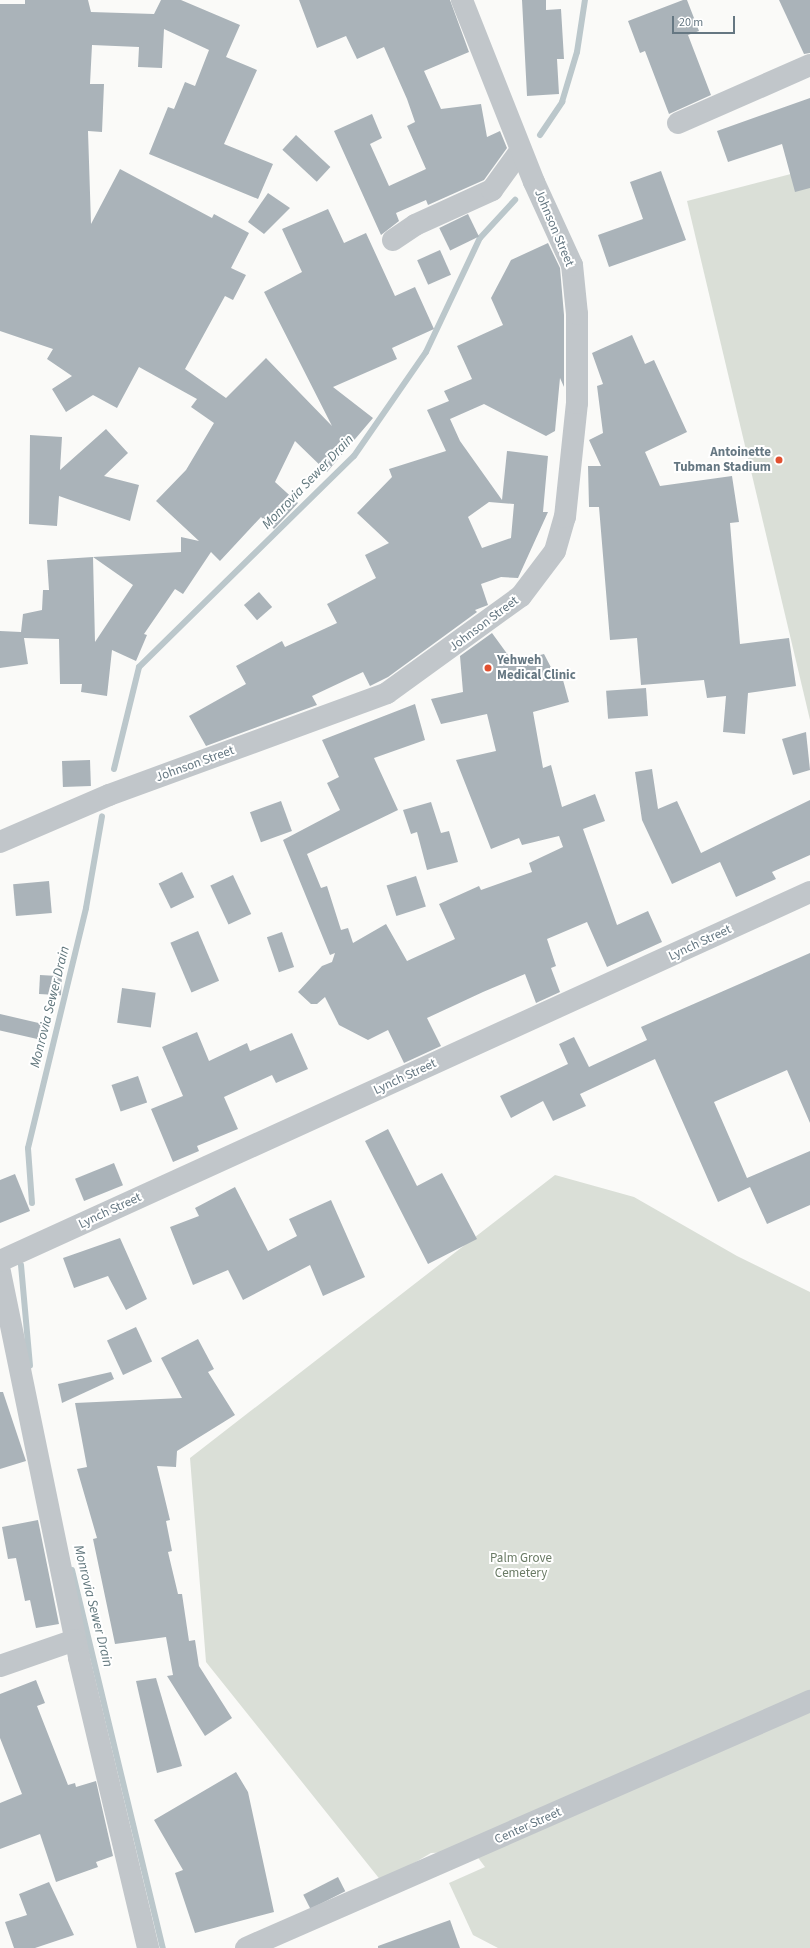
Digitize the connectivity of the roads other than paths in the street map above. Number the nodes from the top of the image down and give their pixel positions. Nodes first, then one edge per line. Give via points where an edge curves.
1 (462, 0) edge
2 (810, 66) edge
3 (678, 123) dead end
4 (521, 150) junction
5 (394, 240) dead end
6 (0, 842) edge
7 (810, 892) edge
8 (0, 1261) edge
9 (0, 1272) edge
10 (75, 1640) junction
11 (0, 1666) edge
12 (810, 1701) edge
13 (148, 1948) edge
14 (246, 1948) edge

1 - 4 street, Johnson Street
2 - 3 street
4 - 5 street via 492,190 415,226
4 - 6 street, Johnson Street via 572,265 577,314 577,403 565,517 556,551 521,596 387,693 109,795
7 - 8 street, Lynch Street
9 - 10 street
10 - 11 street
10 - 13 street
12 - 14 street, Center Street

